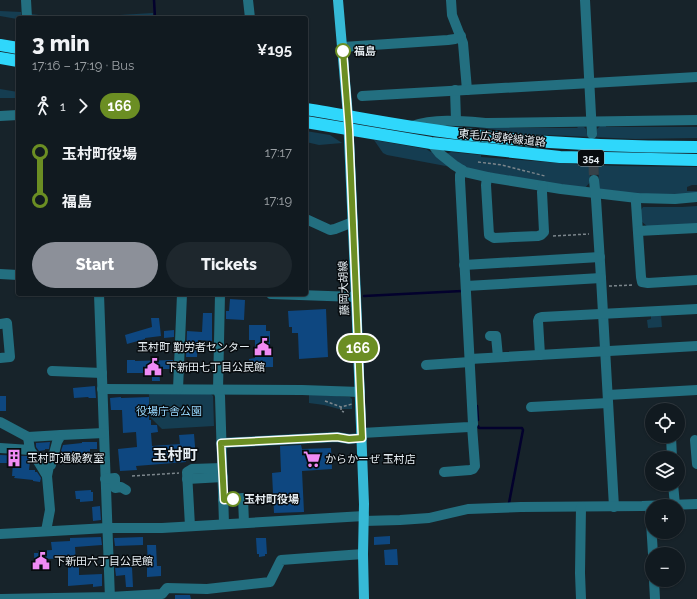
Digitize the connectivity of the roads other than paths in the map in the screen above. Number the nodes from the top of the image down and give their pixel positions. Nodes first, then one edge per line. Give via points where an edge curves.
1 (26, 0) edge
2 (248, 0) edge
3 (338, 0) edge
4 (451, 0) edge
5 (585, 0) edge
6 (26, 16) edge
7 (250, 16) edge
8 (461, 36) junction
9 (0, 45) edge
10 (343, 47) junction
11 (16, 48) edge
12 (0, 58) edge
13 (16, 62) edge
14 (697, 77) edge
15 (590, 82) junction
16 (455, 90) junction
17 (467, 90) junction
18 (362, 96) dead end
19 (308, 109) edge
20 (16, 115) edge
21 (0, 116) edge
22 (348, 116) junction
23 (456, 120) junction
24 (697, 120) edge
25 (308, 122) edge
26 (592, 122) junction
27 (410, 126) junction
28 (349, 130) junction
29 (592, 134) dead end
30 (431, 143) junction
31 (697, 147) edge
32 (697, 160) edge
33 (462, 170) junction
34 (487, 176) junction
35 (594, 180) tunnel mouth
36 (545, 182) junction
37 (595, 193) junction
38 (697, 197) edge
39 (637, 198) junction
40 (308, 220) edge
41 (353, 222) junction
42 (697, 228) edge
43 (638, 231) junction
44 (600, 257) junction
45 (464, 265) junction
46 (0, 274) edge
47 (16, 275) edge
48 (697, 280) edge
49 (603, 282) junction
50 (466, 286) junction
51 (99, 296) edge
52 (182, 296) edge
53 (220, 296) edge
54 (308, 296) edge
55 (356, 298) junction
56 (697, 309) edge
57 (603, 314) junction
58 (0, 324) edge
59 (490, 336) dead end
60 (697, 346) edge
61 (605, 351) junction
62 (540, 354) junction
63 (498, 357) junction
64 (0, 358) edge
65 (470, 360) junction
66 (426, 365) dead end
67 (52, 371) dead end
68 (102, 373) junction
69 (102, 389) junction
70 (178, 390) junction
71 (218, 390) junction
72 (697, 390) edge
73 (360, 392) junction
74 (608, 399) junction
75 (531, 407) dead end
76 (0, 422) edge
77 (472, 426) junction
78 (104, 433) junction
79 (61, 435) junction
80 (362, 436) junction
81 (28, 437) junction
82 (695, 440) dead end
83 (221, 443) junction
84 (0, 448) edge
85 (30, 450) junction
86 (697, 464) edge
87 (222, 472) junction
88 (444, 472) dead end
89 (47, 476) junction
90 (106, 479) junction
91 (126, 490) dead end
92 (224, 500) junction
93 (697, 504) edge
94 (685, 505) edge
95 (645, 506) edge
96 (581, 507) junction
97 (614, 507) junction
98 (364, 518) junction
99 (244, 523) junction
100 (224, 524) junction
101 (190, 526) junction
102 (107, 528) junction
103 (46, 531) junction
104 (0, 534) edge
105 (363, 554) junction
106 (654, 587) edge
107 (110, 598) edge
108 (1, 599) edge
109 (364, 599) edge
110 (581, 599) edge
111 (655, 599) edge

1 - 6 street
2 - 7 street
3 - 10 main road, 藤岡大胡線
4 - 8 street via 452,15
5 - 15 street
8 - 10 street via 448,40
8 - 17 street
9 - 11 highway
10 - 22 main road, 藤岡大胡線
12 - 13 highway
14 - 15 street
15 - 17 street
15 - 26 street
16 - 17 street
16 - 18 street
16 - 23 street
19 - 22 highway, 東毛広域幹線道路 / 354
20 - 21 street
22 - 27 highway, 東毛広域幹線道路 / 354
22 - 28 main road, 藤岡大胡線
23 - 26 street via 487,123
23 - 27 street
24 - 26 street
25 - 28 highway, 東毛広域幹線道路 / 354
26 - 29 street
27 - 31 highway, 東毛広域幹線道路 / 354 via 564,143
28 - 30 highway, 東毛広域幹線道路 / 354
28 - 41 main road, 藤岡大胡線
30 - 32 highway, 東毛広域幹線道路 / 354 via 560,158
30 - 33 street via 439,154
33 - 34 street
33 - 45 street via 460,180
34 - 36 street
34 - 36 street via 489,235 494,238 538,236 544,232 542,192
35 - 37 street
36 - 37 street
37 - 39 street
37 - 44 street
38 - 39 street
39 - 43 street
40 - 41 street via 330,230
41 - 55 main road, 藤岡大胡線
42 - 43 street
43 - 48 street via 642,282
44 - 45 street
44 - 49 street
45 - 50 street
46 - 47 street
49 - 50 street
49 - 57 street
50 - 65 street
51 - 68 street
52 - 70 street
53 - 71 street
54 - 55 street
55 - 73 main road, 藤岡大胡線
56 - 57 street
57 - 61 street
57 - 62 street via 540,318
58 - 64 street via 7,323 10,357
59 - 63 street via 496,336
60 - 61 street
61 - 62 street
61 - 74 street
62 - 63 street
63 - 65 street
65 - 66 street
65 - 77 street via 474,421
67 - 68 street
68 - 69 street
69 - 70 street
69 - 78 street
70 - 71 street
71 - 73 street
71 - 83 street
72 - 74 street
73 - 80 main road, 藤岡大胡線
74 - 75 street
74 - 97 street
76 - 81 street
77 - 80 street
77 - 88 street via 475,466 470,470
78 - 79 street
78 - 90 street
79 - 81 street
79 - 89 street
80 - 83 street via 349,439 337,437
80 - 98 main road, 藤岡大胡線
81 - 85 street
82 - 86 street
83 - 87 street
84 - 85 street
85 - 89 street
87 - 92 street
87 - 101 street via 192,470 187,476
89 - 103 street via 50,510
90 - 91 street via 115,478 115,488 121,487
90 - 102 street
92 - 99 street via 243,498
92 - 100 street
93 - 94 street
95 - 97 street
96 - 97 street
96 - 98 street via 468,509 429,518 400,520
96 - 110 street
98 - 99 street
98 - 105 main road, 藤岡大胡線
99 - 100 street
100 - 101 street
101 - 102 street
102 - 103 street
102 - 107 street
103 - 104 street
105 - 107 street via 281,560 270,582 207,589 167,588 162,594
105 - 109 main road, 藤岡大胡線
106 - 111 street
107 - 108 street

